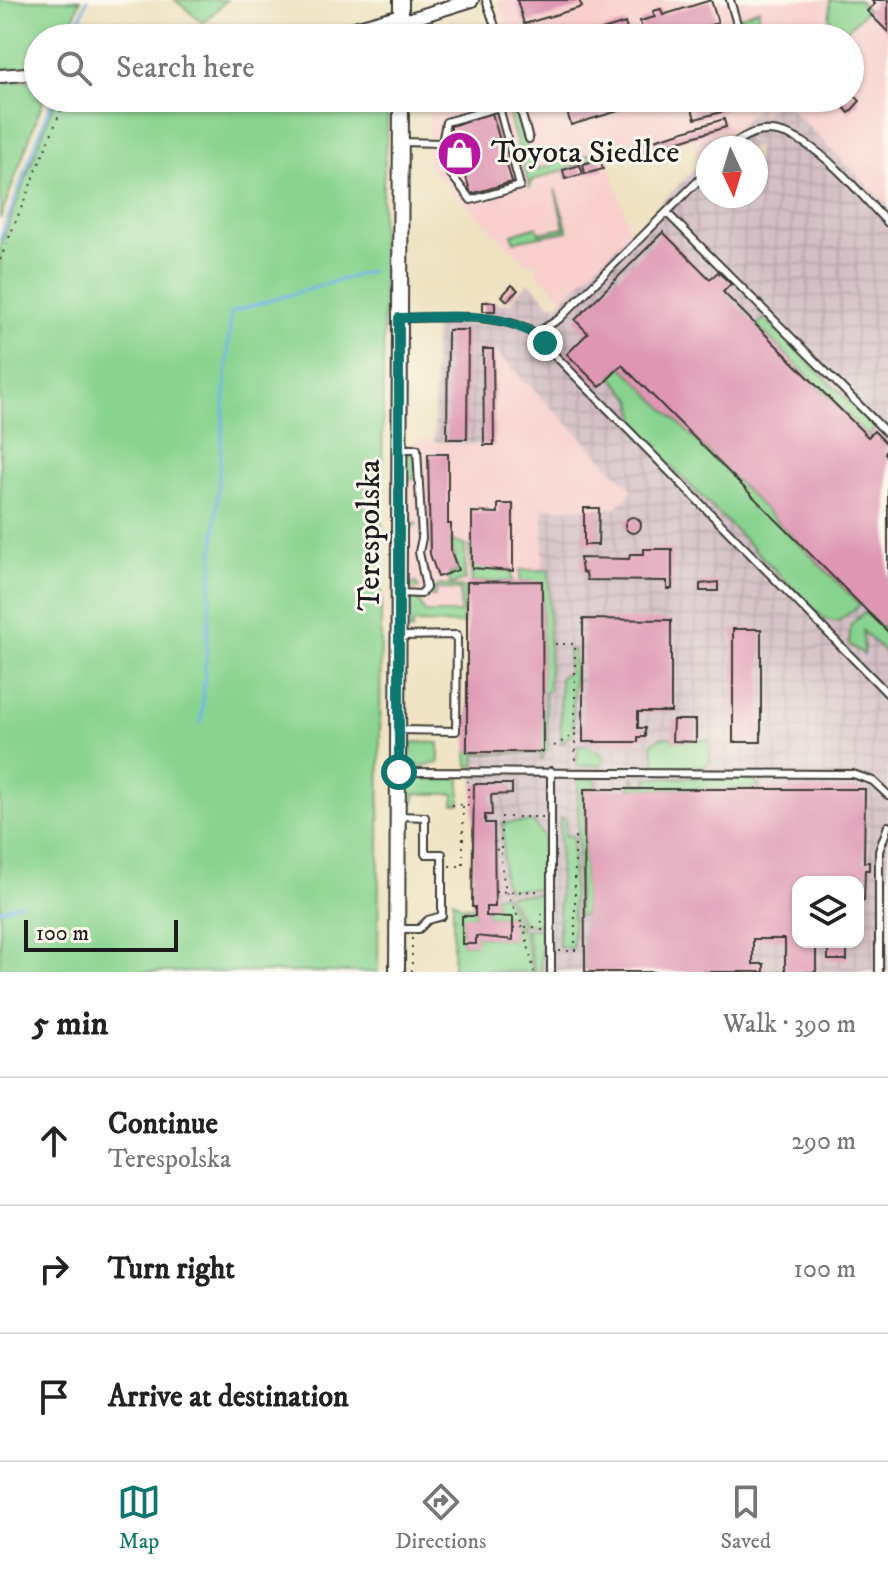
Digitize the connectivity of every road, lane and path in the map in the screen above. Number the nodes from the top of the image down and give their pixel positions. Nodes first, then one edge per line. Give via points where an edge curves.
1 (472, 0) edge
2 (486, 0) edge
3 (730, 0) edge
4 (401, 12) edge
5 (363, 24) edge
6 (494, 24) edge
7 (737, 24) edge
8 (24, 74) edge
9 (0, 76) edge
10 (60, 112) edge
11 (401, 112) edge
12 (481, 112) edge
13 (500, 112) edge
14 (521, 112) edge
15 (747, 136) edge
16 (529, 139) dead end
17 (400, 142) junction
18 (442, 143) junction
19 (696, 183) edge
20 (667, 213) junction
21 (888, 223) edge
22 (0, 260) edge
23 (399, 318) junction
24 (535, 334) junction
25 (888, 434) edge
26 (398, 449) junction
27 (398, 593) junction
28 (398, 636) junction
29 (555, 644) dead end
30 (888, 694) edge
31 (399, 730) junction
32 (575, 734) junction
33 (554, 746) dead end
34 (468, 771) junction
35 (551, 771) junction
36 (399, 772) junction
37 (575, 772) junction
38 (888, 795) edge
39 (451, 805) dead end
40 (463, 805) junction
41 (399, 816) junction
42 (551, 817) junction
43 (888, 826) edge
44 (575, 835) dead end
45 (494, 841) dead end
46 (501, 850) junction
47 (442, 866) junction
48 (495, 892) dead end
49 (506, 892) junction
50 (524, 927) junction
51 (542, 927) junction
52 (513, 928) dead end
53 (404, 929) junction
54 (542, 939) dead end
55 (551, 951) junction
56 (397, 972) edge
57 (412, 972) edge
58 (534, 972) edge
59 (551, 972) edge
60 (879, 972) edge

1 - 4 street
2 - 6 lane
3 - 7 lane
4 - 5 street
8 - 9 street
10 - 22 path
11 - 17 street, Terespolska
12 - 18 lane via 446,122
13 - 18 lane via 520,186 471,200 446,168
14 - 16 lane
15 - 21 lane via 780,131 803,138
17 - 18 lane
17 - 23 street, Terespolska
19 - 20 lane
20 - 24 lane via 559,319
20 - 25 lane
23 - 24 lane via 483,319 514,323
23 - 26 street, Terespolska
24 - 30 lane
26 - 27 street, Terespolska
26 - 27 lane via 417,449 419,552 426,588 421,594
27 - 28 street, Terespolska
28 - 31 street, Terespolska
28 - 31 lane via 457,635 456,731
29 - 32 path via 575,644
31 - 36 street, Terespolska
32 - 33 path
32 - 37 path
34 - 35 lane
34 - 36 lane
34 - 40 path via 468,805
35 - 37 lane
35 - 42 lane
36 - 41 street, Terespolska
37 - 38 lane via 853,774 873,781
39 - 40 path
40 - 47 path via 463,866
41 - 47 lane via 425,817 425,854 442,854
41 - 53 street, Terespolska
42 - 46 path via 501,817
42 - 55 lane
43 - 60 lane via 879,851
44 - 55 path via 575,951
45 - 46 path
46 - 49 path
47 - 53 lane via 442,916 419,929
48 - 49 path
49 - 50 path
49 - 51 path via 542,891
50 - 51 path
50 - 52 path
50 - 58 path
51 - 54 path
53 - 56 street, Terespolska
53 - 57 path
55 - 59 lane

